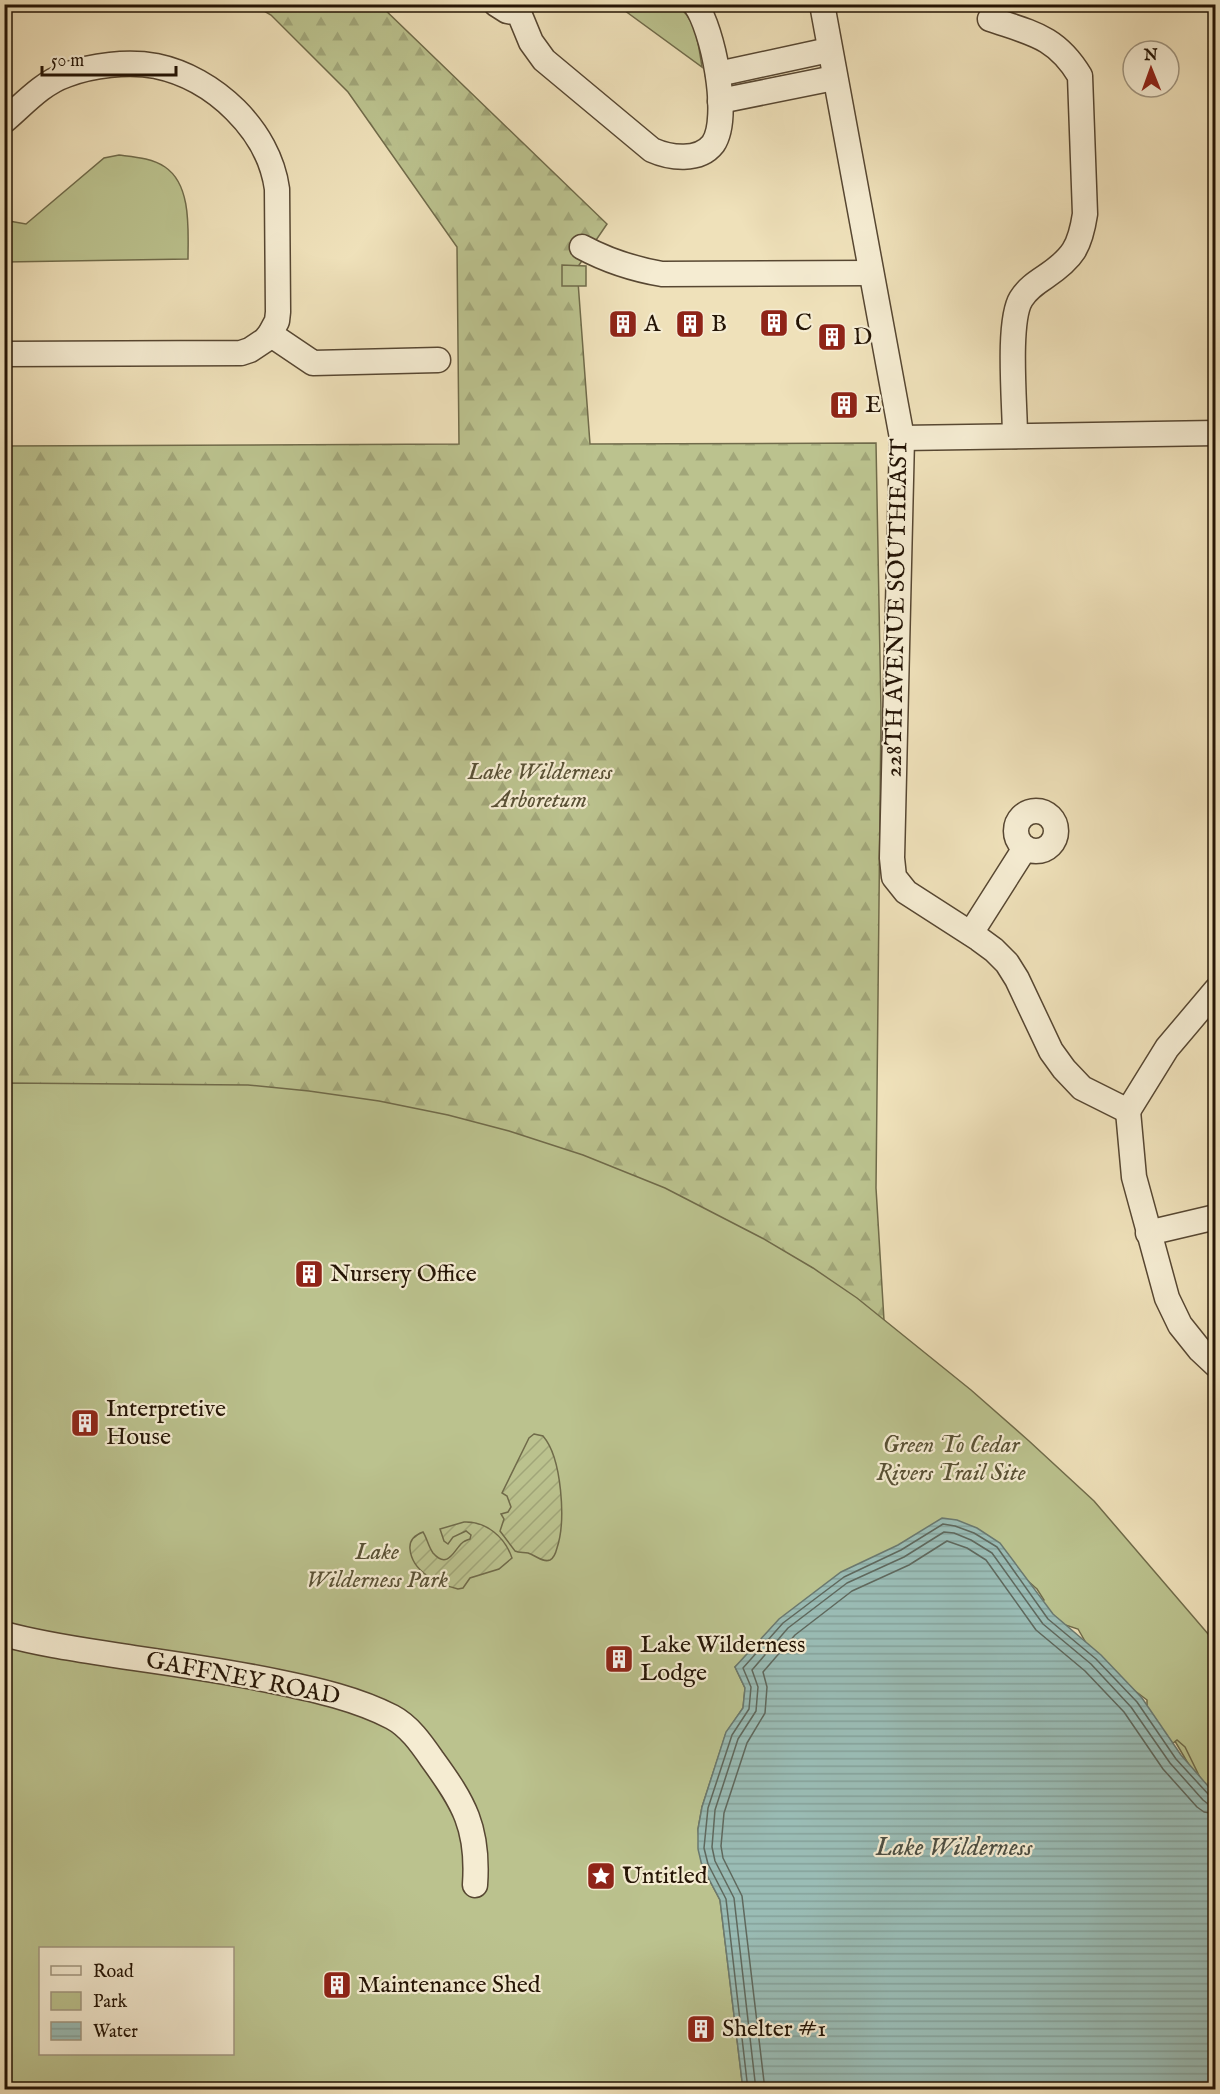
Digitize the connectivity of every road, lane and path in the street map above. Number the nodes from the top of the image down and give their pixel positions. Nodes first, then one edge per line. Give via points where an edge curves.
1 (496, 4) edge
2 (695, 4) edge
3 (822, 4) edge
4 (524, 9) edge
5 (990, 19) dead end
6 (829, 50) junction
7 (718, 74) junction
8 (834, 78) junction
9 (720, 101) junction
10 (4, 121) edge
11 (582, 247) dead end
12 (871, 273) junction
13 (270, 334) junction
14 (4, 354) edge
15 (438, 360) dead end
16 (1215, 433) edge
17 (1015, 436) junction
18 (902, 438) junction
19 (1025, 848) dead end
20 (971, 933) junction
21 (1215, 990) edge
22 (1128, 1111) junction
23 (1215, 1217) edge
24 (1148, 1233) junction
25 (1215, 1365) edge
26 (4, 1634) edge
27 (475, 1885) dead end

1 - 4 street via 507,11
2 - 7 street via 705,20
3 - 6 street, 228TH AVENUE SOUTHEAST
4 - 9 street via 531,42 544,60 658,153 671,157 704,151 712,144 719,124
5 - 17 street via 1052,43 1069,58 1080,76 1085,214 1081,236 1065,263 1031,287 1016,311
6 - 7 street
6 - 8 street, 228TH AVENUE SOUTHEAST
7 - 9 street
8 - 9 street
8 - 12 street, 228TH AVENUE SOUTHEAST
10 - 13 street via 50,82 67,74 112,65 156,66 177,73 228,103 256,133 274,171 278,312
11 - 12 street via 607,260 662,274
12 - 18 street, 228TH AVENUE SOUTHEAST
13 - 14 street via 258,346 241,353
13 - 15 street via 313,363
16 - 17 street
17 - 18 street
18 - 20 street, 228TH AVENUE SOUTHEAST via 894,877 900,886
19 - 20 street
20 - 22 street, 228TH AVENUE SOUTHEAST via 1007,963 1051,1052 1064,1069 1082,1088
21 - 22 street via 1167,1048
22 - 24 street via 1134,1177
23 - 24 street
24 - 25 street via 1167,1298 1180,1325
26 - 27 street, GAFFNEY ROAD via 313,1689 393,1718 420,1742 463,1804 473,1840

